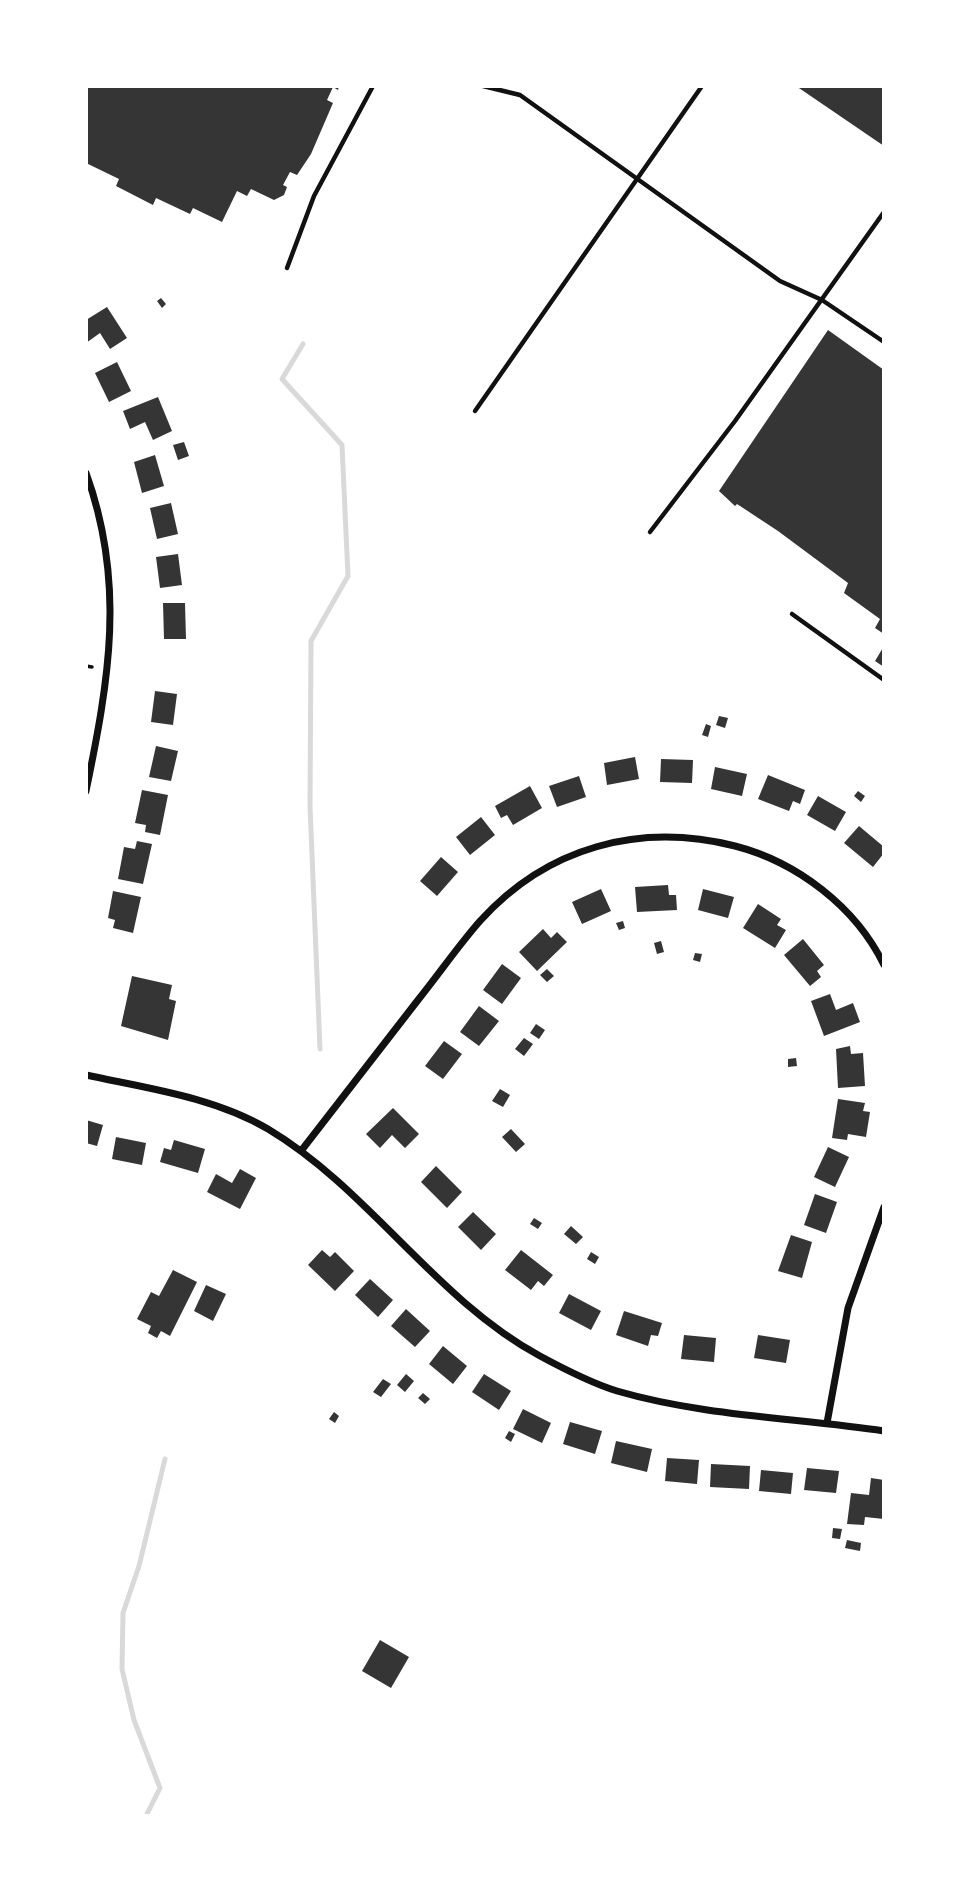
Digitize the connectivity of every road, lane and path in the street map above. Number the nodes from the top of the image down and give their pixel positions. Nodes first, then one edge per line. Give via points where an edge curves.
1 (373, 86) edge
2 (483, 86) edge
3 (702, 86) edge
4 (639, 180) junction
5 (884, 212) edge
6 (287, 268) dead end
7 (822, 300) junction
8 (884, 342) edge
9 (475, 411) dead end
10 (86, 473) edge
11 (650, 532) dead end
12 (792, 614) dead end
13 (86, 666) edge
14 (92, 667) dead end
15 (884, 680) edge
16 (86, 791) edge
17 (884, 965) edge
18 (86, 1075) edge
19 (301, 1151) junction
20 (884, 1207) edge
21 (827, 1423) junction
22 (884, 1431) edge

1 - 6 lane via 314,196
2 - 4 lane via 520,95
3 - 4 lane
4 - 7 lane via 780,281
4 - 9 lane
5 - 7 lane
7 - 8 lane
7 - 11 lane
10 - 16 street via 107,556 112,624 105,700
12 - 15 lane
13 - 14 path
17 - 19 street via 860,927 836,902 778,862 747,849 691,838 646,836 598,844 532,875 479,922
18 - 19 street via 222,1108
19 - 21 street via 341,1183 462,1301 541,1357 615,1391 662,1402
20 - 21 street via 848,1308
21 - 22 street

